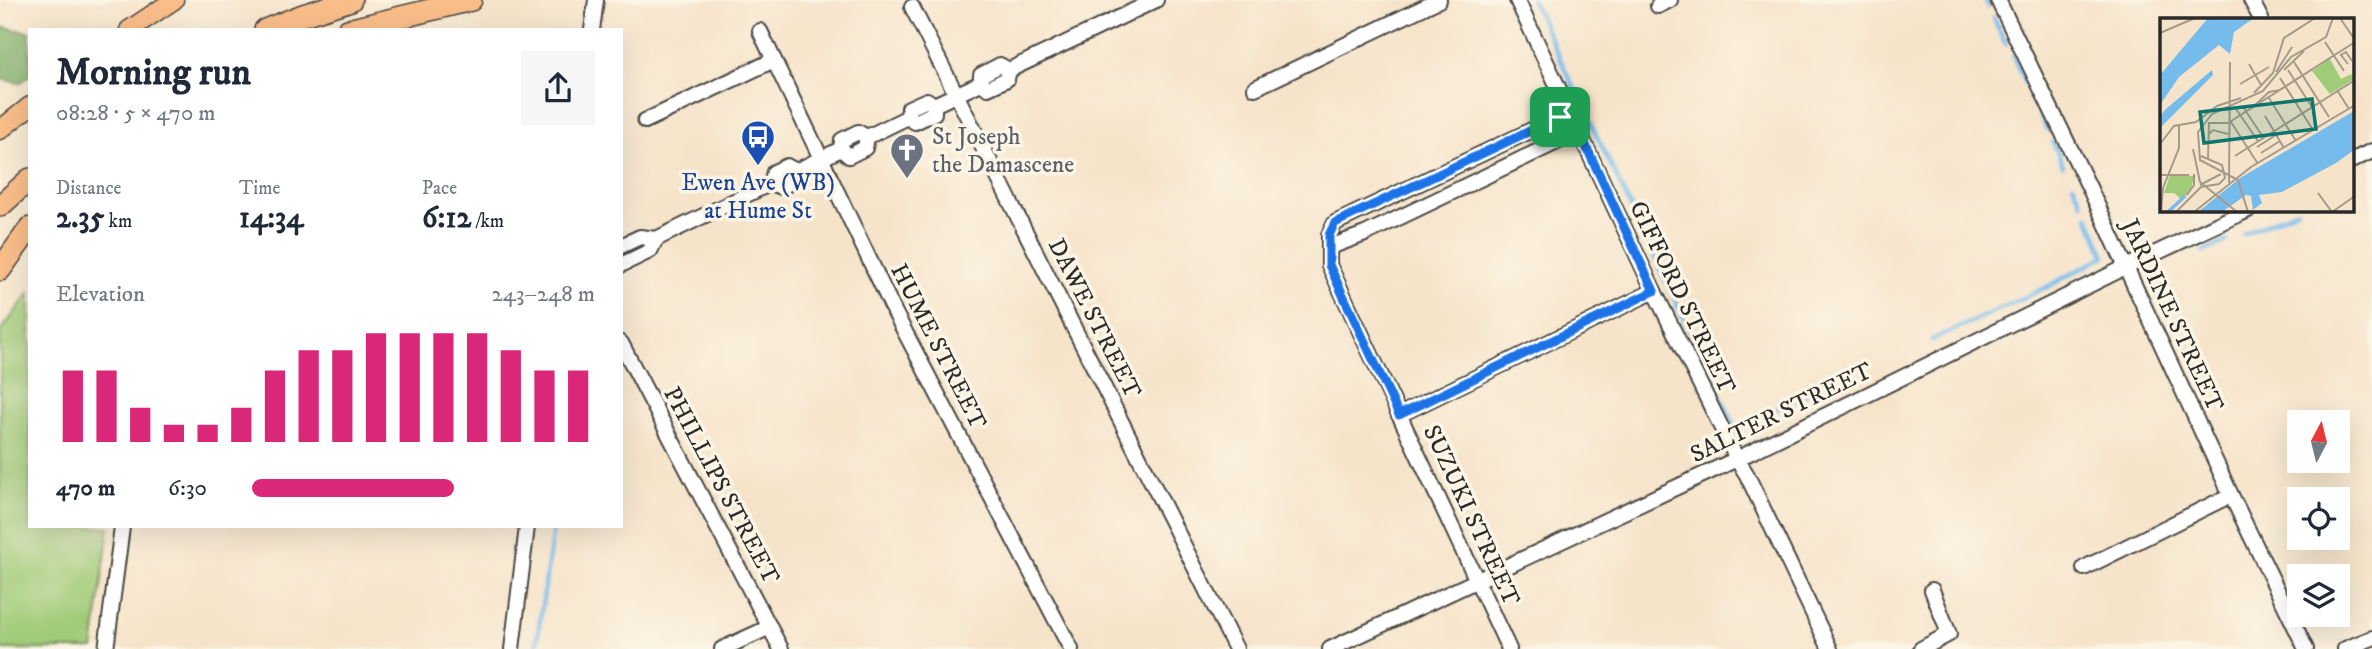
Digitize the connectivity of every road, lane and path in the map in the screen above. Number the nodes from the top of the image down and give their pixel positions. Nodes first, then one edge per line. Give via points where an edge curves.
1 (174, 0) edge
2 (351, 0) edge
3 (471, 0) edge
4 (596, 0) edge
5 (1439, 0) edge
6 (1517, 0) edge
7 (1998, 0) edge
8 (2251, 0) edge
9 (1147, 2) edge
10 (912, 7) dead end
11 (2260, 18) edge
12 (132, 28) edge
13 (270, 28) edge
14 (356, 28) edge
15 (592, 28) edge
16 (760, 31) dead end
17 (774, 60) junction
18 (1255, 88) dead end
19 (956, 95) junction
20 (28, 108) edge
21 (1570, 112) junction
22 (645, 121) dead end
23 (0, 130) edge
24 (1578, 132) junction
25 (2372, 151) edge
26 (821, 159) junction
27 (2354, 160) edge
28 (28, 181) edge
29 (0, 206) edge
30 (2244, 212) edge
31 (28, 221) edge
32 (28, 231) edge
33 (656, 239) junction
34 (623, 245) edge
35 (1330, 247) junction
36 (0, 251) edge
37 (623, 264) edge
38 (2126, 267) junction
39 (0, 270) edge
40 (1654, 291) junction
41 (623, 347) edge
42 (1399, 415) junction
43 (1737, 459) junction
44 (2231, 495) junction
45 (122, 528) edge
46 (527, 528) edge
47 (2084, 568) dead end
48 (1477, 579) junction
49 (1932, 590) dead end
50 (770, 627) junction
51 (2372, 638) edge
52 (106, 649) edge
53 (512, 649) edge
54 (722, 649) edge
55 (781, 649) edge
56 (1071, 649) edge
57 (1236, 649) edge
58 (1330, 649) edge
59 (1510, 649) edge
60 (1830, 649) edge
61 (1921, 649) edge
62 (2306, 649) edge
63 (2345, 649) edge

1 - 12 main road
2 - 13 highway
3 - 14 highway
4 - 15 street
5 - 18 street
6 - 21 street, GIFFORD STREET
7 - 38 street, JARDINE STREET
8 - 11 street
9 - 19 street via 1009,70 1007,79 988,88 981,83
10 - 19 street, DAWE STREET
16 - 17 street, HUME STREET
17 - 22 street
17 - 26 street, HUME STREET
19 - 26 street via 934,105 934,113 915,122 908,117 867,137 865,149 849,156 841,149
19 - 57 street, DAWE STREET
20 - 23 main road
21 - 24 street, GIFFORD STREET
21 - 35 street via 1335,223
24 - 35 street
24 - 40 street, GIFFORD STREET
25 - 27 street
26 - 33 street via 796,171 794,181 781,187 771,183
26 - 56 street, HUME STREET via 895,313
28 - 29 highway
30 - 38 street, SALTER STREET
31 - 36 highway
32 - 39 highway
33 - 34 street via 640,237
33 - 37 street via 650,251
35 - 42 street, SUZUKI STREET via 1329,265
38 - 43 street, SALTER STREET
38 - 44 street, JARDINE STREET
40 - 42 street
40 - 43 street, GIFFORD STREET
41 - 50 street, PHILLIPS STREET
42 - 48 street, SUZUKI STREET
43 - 48 street, SALTER STREET
43 - 60 street, GIFFORD STREET
44 - 47 street
44 - 62 street, JARDINE STREET
45 - 52 street
46 - 53 street
48 - 58 street, SALTER STREET
48 - 59 street, SUZUKI STREET
49 - 61 street via 1949,634
50 - 54 street
50 - 55 street, PHILLIPS STREET
51 - 63 street

